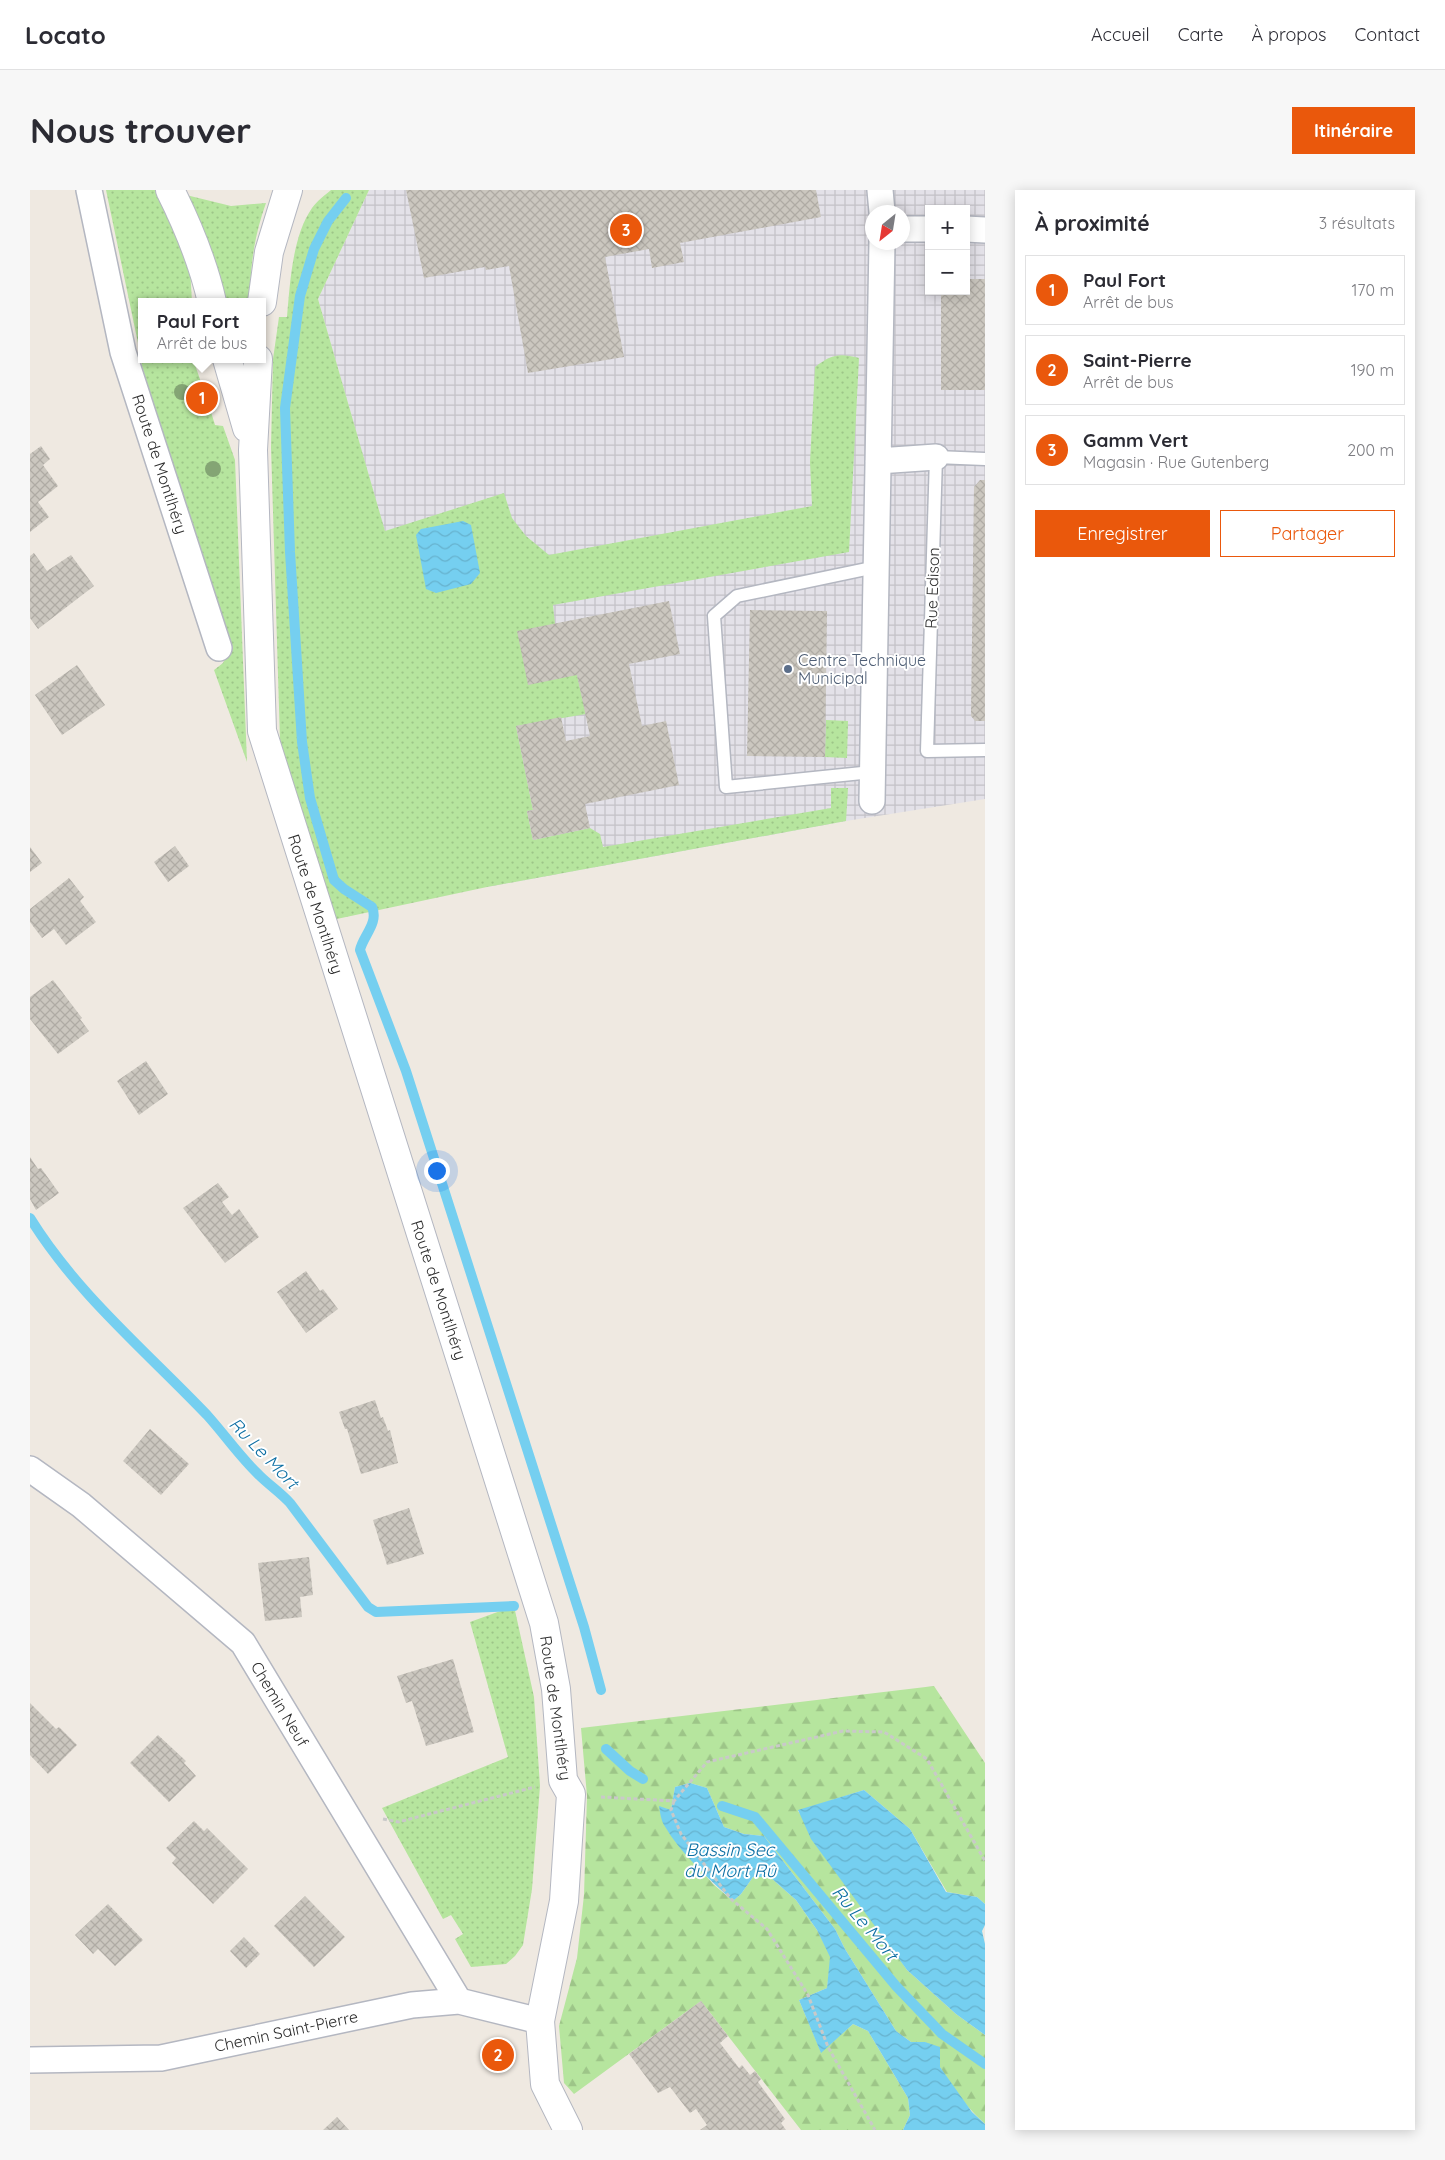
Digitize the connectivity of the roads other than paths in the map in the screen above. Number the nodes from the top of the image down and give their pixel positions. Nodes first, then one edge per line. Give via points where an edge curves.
1 (89, 190) edge
2 (170, 190) edge
3 (288, 190) edge
4 (880, 190) edge
5 (881, 205) edge
6 (910, 229) edge
7 (925, 229) edge
8 (970, 229) edge
9 (985, 230) edge
10 (882, 250) edge
11 (211, 298) edge
12 (263, 298) edge
13 (229, 363) edge
14 (258, 363) edge
15 (253, 450) junction
16 (936, 457) junction
17 (985, 459) edge
18 (878, 461) junction
19 (876, 567) junction
20 (219, 648) dead end
21 (985, 750) edge
22 (872, 772) junction
23 (872, 801) dead end
24 (30, 1469) edge
25 (459, 2001) junction
26 (540, 2021) junction
27 (30, 2060) edge
28 (568, 2130) edge

1 - 20 street, Route de Montlhéry via 123,352
2 - 11 main road via 189,228
3 - 12 main road via 269,252
4 - 5 street
6 - 7 street
8 - 9 street
10 - 18 street
13 - 15 main road, Route de Montlhéry
14 - 15 main road, Route de Montlhéry
15 - 26 main road, Route de Montlhéry via 262,731 544,1623 556,1688 563,1780 571,1794 564,1900
16 - 17 lane
16 - 18 street
16 - 21 lane, Rue Edison via 927,751
18 - 19 street
19 - 22 street
19 - 22 lane via 738,596 714,616 726,786
22 - 23 street
24 - 25 street, Chemin Neuf via 81,1505 243,1643
25 - 26 street, Chemin Saint-Pierre
25 - 27 street, Chemin Saint-Pierre via 412,2005 161,2058
26 - 28 main road, Route de Montlhéry via 545,2084

